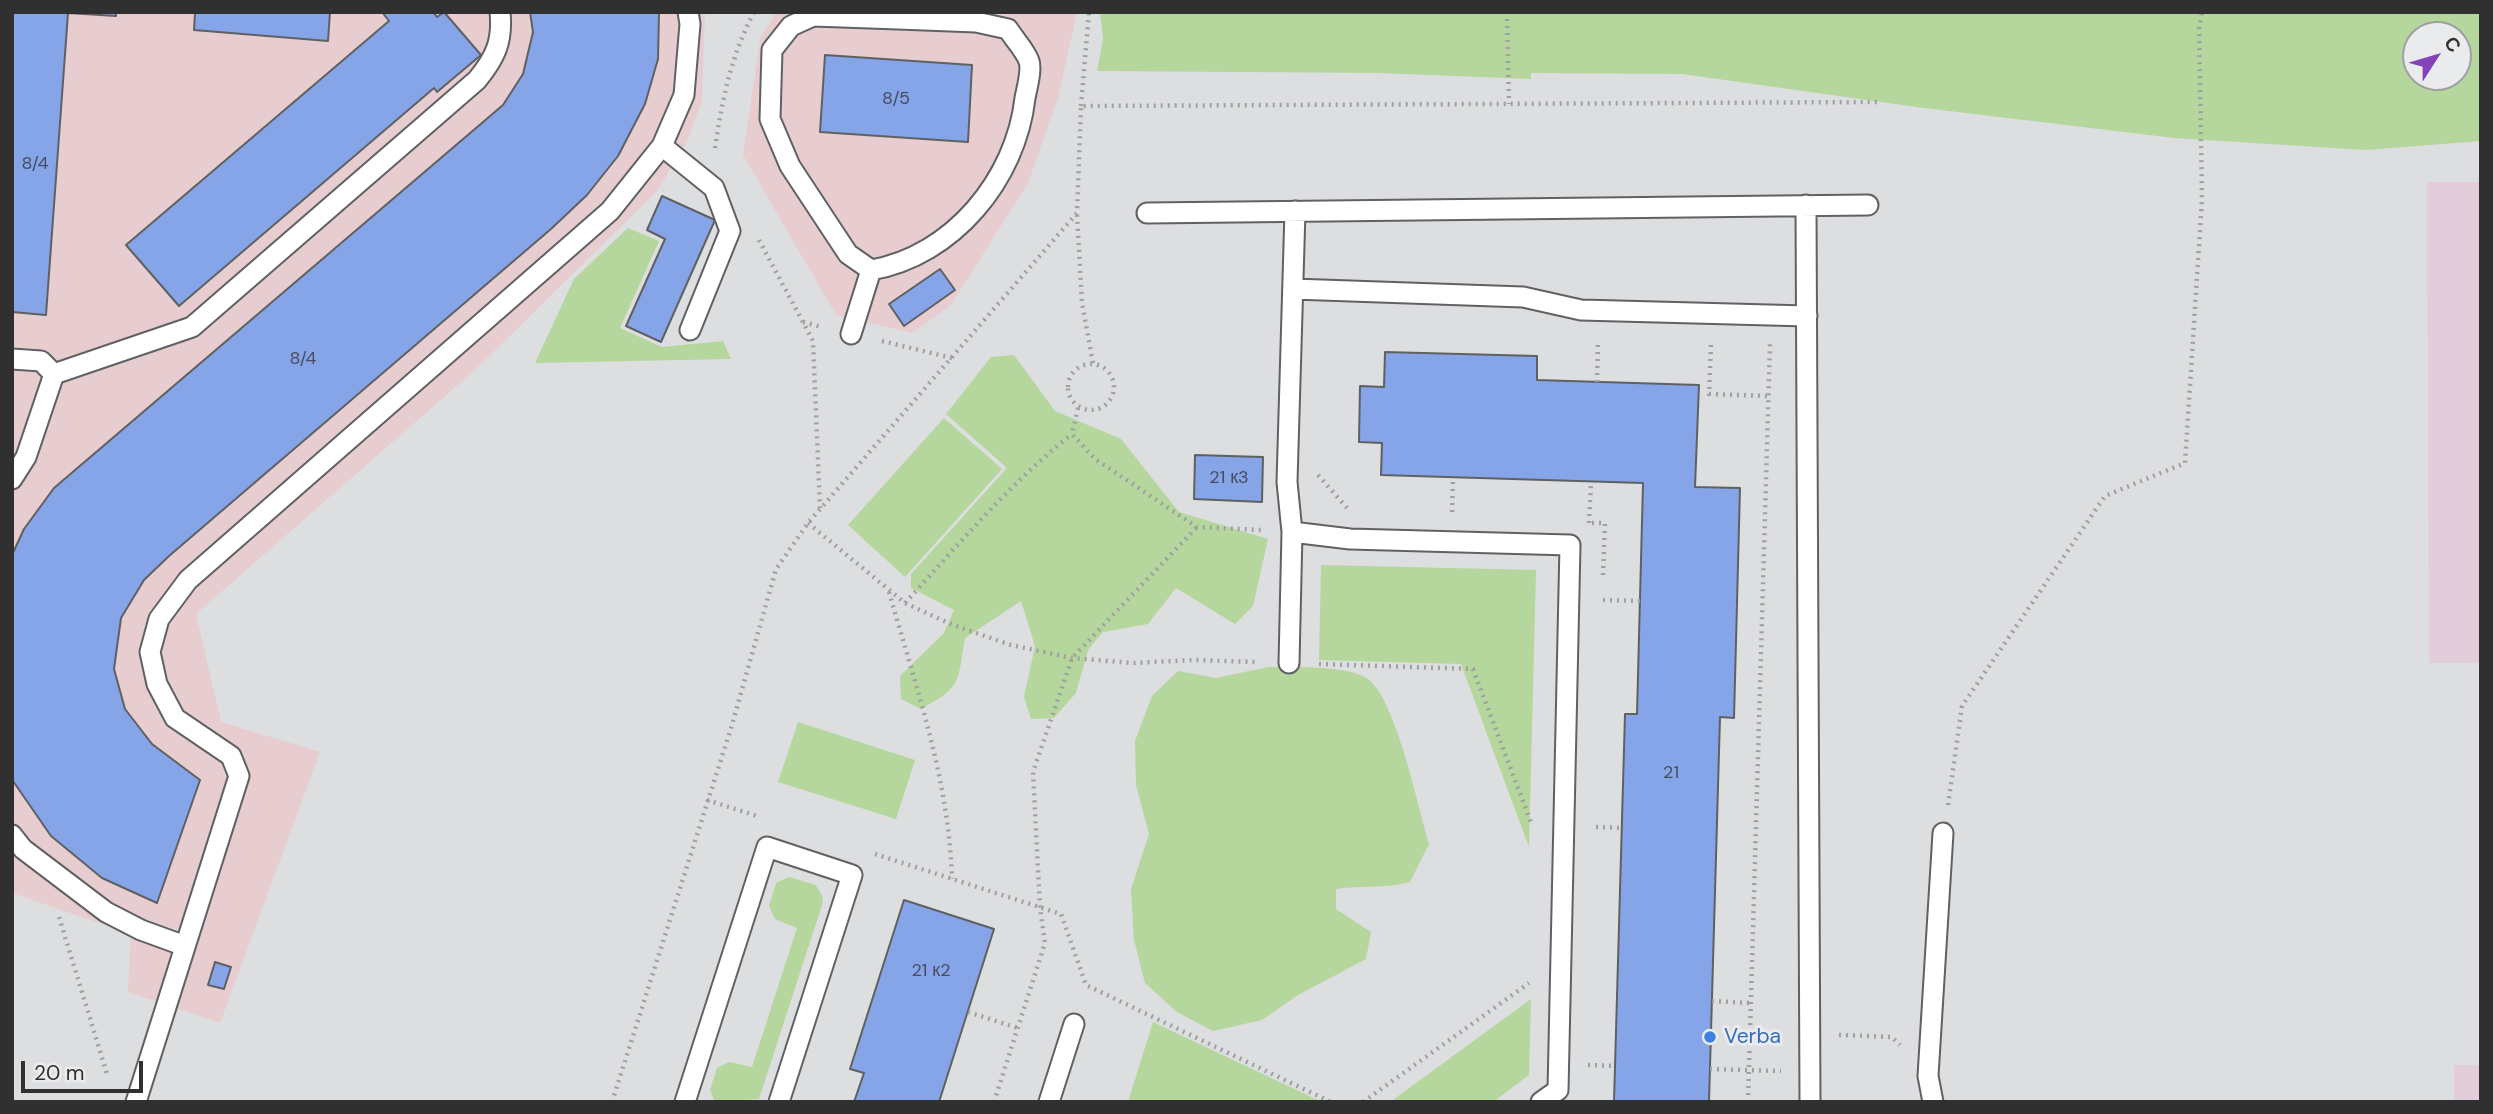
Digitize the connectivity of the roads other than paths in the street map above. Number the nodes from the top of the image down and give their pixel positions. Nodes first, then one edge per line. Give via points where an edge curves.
1 (500, 12) edge
2 (688, 12) edge
3 (898, 16) edge
4 (662, 146) junction
5 (1806, 205) junction
6 (1868, 205) dead end
7 (1295, 211) junction
8 (1147, 213) dead end
9 (871, 270) junction
10 (1293, 289) junction
11 (1807, 316) junction
12 (690, 330) dead end
13 (851, 334) road end
14 (12, 359) edge
15 (54, 374) junction
16 (12, 480) edge
17 (1292, 532) junction
18 (1289, 663) road end
19 (1943, 833) road end
20 (16, 844) edge
21 (185, 946) junction
22 (1074, 1024) dead end
23 (136, 1102) edge
24 (685, 1102) edge
25 (779, 1102) edge
26 (1049, 1102) edge
27 (1541, 1102) edge
28 (1810, 1102) edge
29 (1933, 1102) edge

1 - 15 lane via 502,29 496,56 477,80 192,327
2 - 4 lane via 684,95
3 - 9 lane via 813,16 791,26 772,50 770,119 790,166 848,254
3 - 9 lane via 1008,29 1030,62 1022,124 994,187 962,226 895,266
4 - 12 lane via 714,188 730,231
4 - 21 lane via 610,211 188,580 159,620 150,652 157,684 175,718 232,756 239,776
5 - 6 lane
5 - 7 lane
5 - 11 lane
7 - 8 lane
7 - 10 lane
9 - 13 lane
10 - 11 lane via 1523,297 1581,310
10 - 17 lane via 1287,482
11 - 28 lane
14 - 15 lane via 41,361
15 - 16 lane via 26,457
17 - 18 lane
17 - 27 lane via 1350,539 1570,545 1558,1090
19 - 29 lane via 1928,1076
20 - 21 lane via 106,912
21 - 23 lane
22 - 26 lane
24 - 25 lane via 767,847 852,875

